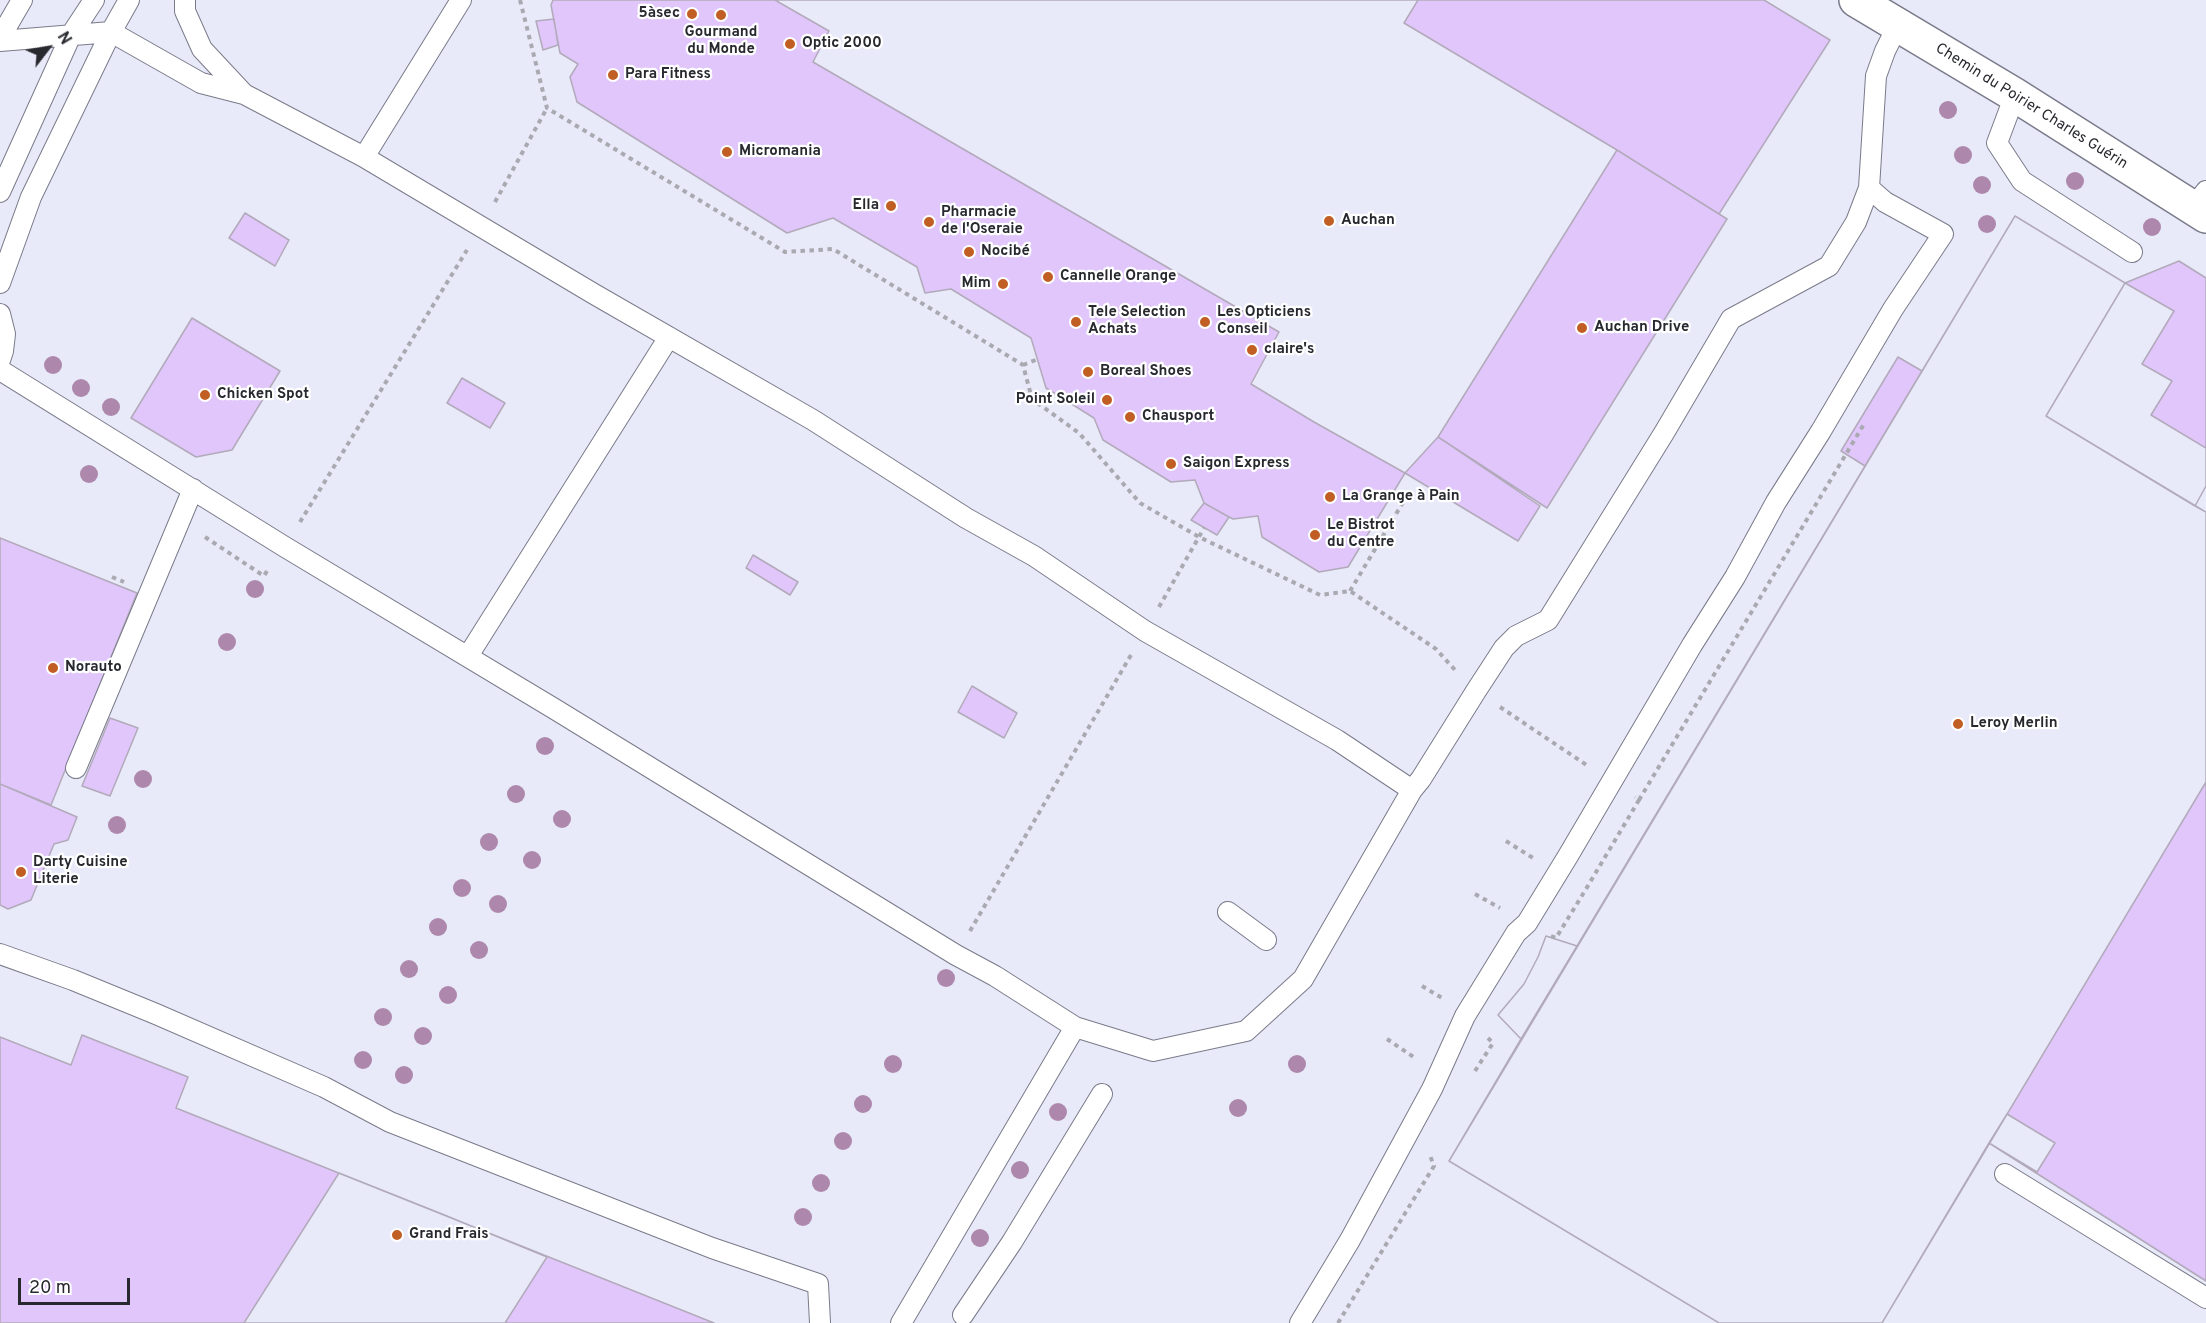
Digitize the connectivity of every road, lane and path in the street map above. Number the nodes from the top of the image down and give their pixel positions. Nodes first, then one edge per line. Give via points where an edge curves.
1 (22, 0) edge
2 (94, 0) edge
3 (129, 0) edge
4 (184, 0) edge
5 (461, 0) edge
6 (520, 0) edge
7 (1877, 9) edge
8 (111, 32) junction
9 (71, 35) junction
10 (0, 40) edge
11 (244, 94) junction
12 (2015, 95) junction
13 (547, 108) junction
14 (364, 157) junction
15 (1869, 188) junction
16 (0, 192) edge
17 (2202, 205) edge
18 (481, 226) junction
19 (2132, 252) dead end
20 (0, 283) edge
21 (0, 314) edge
22 (669, 337) junction
23 (0, 360) edge
24 (1038, 360) dead end
25 (1023, 365) junction
26 (0, 370) edge
27 (1864, 424) dead end
28 (193, 489) junction
29 (1408, 494) dead end
30 (1204, 528) dead end
31 (195, 531) dead end
32 (1199, 537) junction
33 (285, 547) junction
34 (112, 577) dead end
35 (152, 588) junction
36 (1350, 591) junction
37 (1145, 631) junction
38 (468, 656) junction
39 (1476, 691) junction
40 (76, 768) dead end
41 (1613, 782) junction
42 (1412, 789) junction
43 (1639, 800) junction
44 (1475, 894) dead end
45 (1228, 912) dead end
46 (1527, 922) junction
47 (1266, 940) dead end
48 (0, 954) edge
49 (956, 955) junction
50 (1075, 1027) junction
51 (1102, 1094) dead end
52 (2005, 1174) dead end
53 (2206, 1298) edge
54 (963, 1315) dead end
55 (820, 1323) edge
56 (901, 1323) edge
57 (1300, 1323) edge

1 - 10 lane
2 - 9 lane
3 - 8 lane
4 - 11 lane via 202,49
5 - 14 lane
6 - 13 path
7 - 12 street, Chemin du Poirier Charles Guérin
7 - 15 lane via 1885,51 1875,76
8 - 9 lane
8 - 11 lane via 201,83
8 - 20 lane via 31,197
9 - 10 lane
9 - 16 lane
11 - 14 lane
12 - 17 street, Chemin du Poirier Charles Guérin
12 - 19 lane via 1997,143 2022,181
13 - 18 path
13 - 25 path via 784,252 833,249
14 - 18 lane
15 - 39 lane via 1856,222 1829,266 1731,319 1548,620 1516,636
15 - 41 lane via 1885,202 1943,234 1776,502
18 - 22 lane
18 - 33 path
21 - 23 lane via 5,334
22 - 37 lane via 1034,556
22 - 38 lane
24 - 25 path
25 - 32 path via 1032,399 1079,433 1140,503
26 - 28 lane
27 - 43 path
28 - 33 lane
28 - 35 lane
29 - 36 path
30 - 32 path
31 - 33 path via 264,576
32 - 36 path via 1320,595
32 - 37 path
33 - 38 lane
34 - 35 path via 140,589
35 - 40 lane
36 - 39 path via 1436,649
37 - 42 lane via 1337,740
37 - 49 path
38 - 49 lane
39 - 41 path
39 - 42 lane
41 - 43 path
41 - 46 lane
42 - 50 lane via 1304,979 1246,1031 1153,1051
43 - 46 path via 1556,938
44 - 46 path
45 - 47 lane
46 - 57 lane via 1516,933 1465,1016 1432,1089
48 - 55 lane via 156,1014 324,1087 390,1122 712,1248 818,1284
49 - 50 lane
50 - 56 lane
51 - 54 lane
52 - 53 lane

